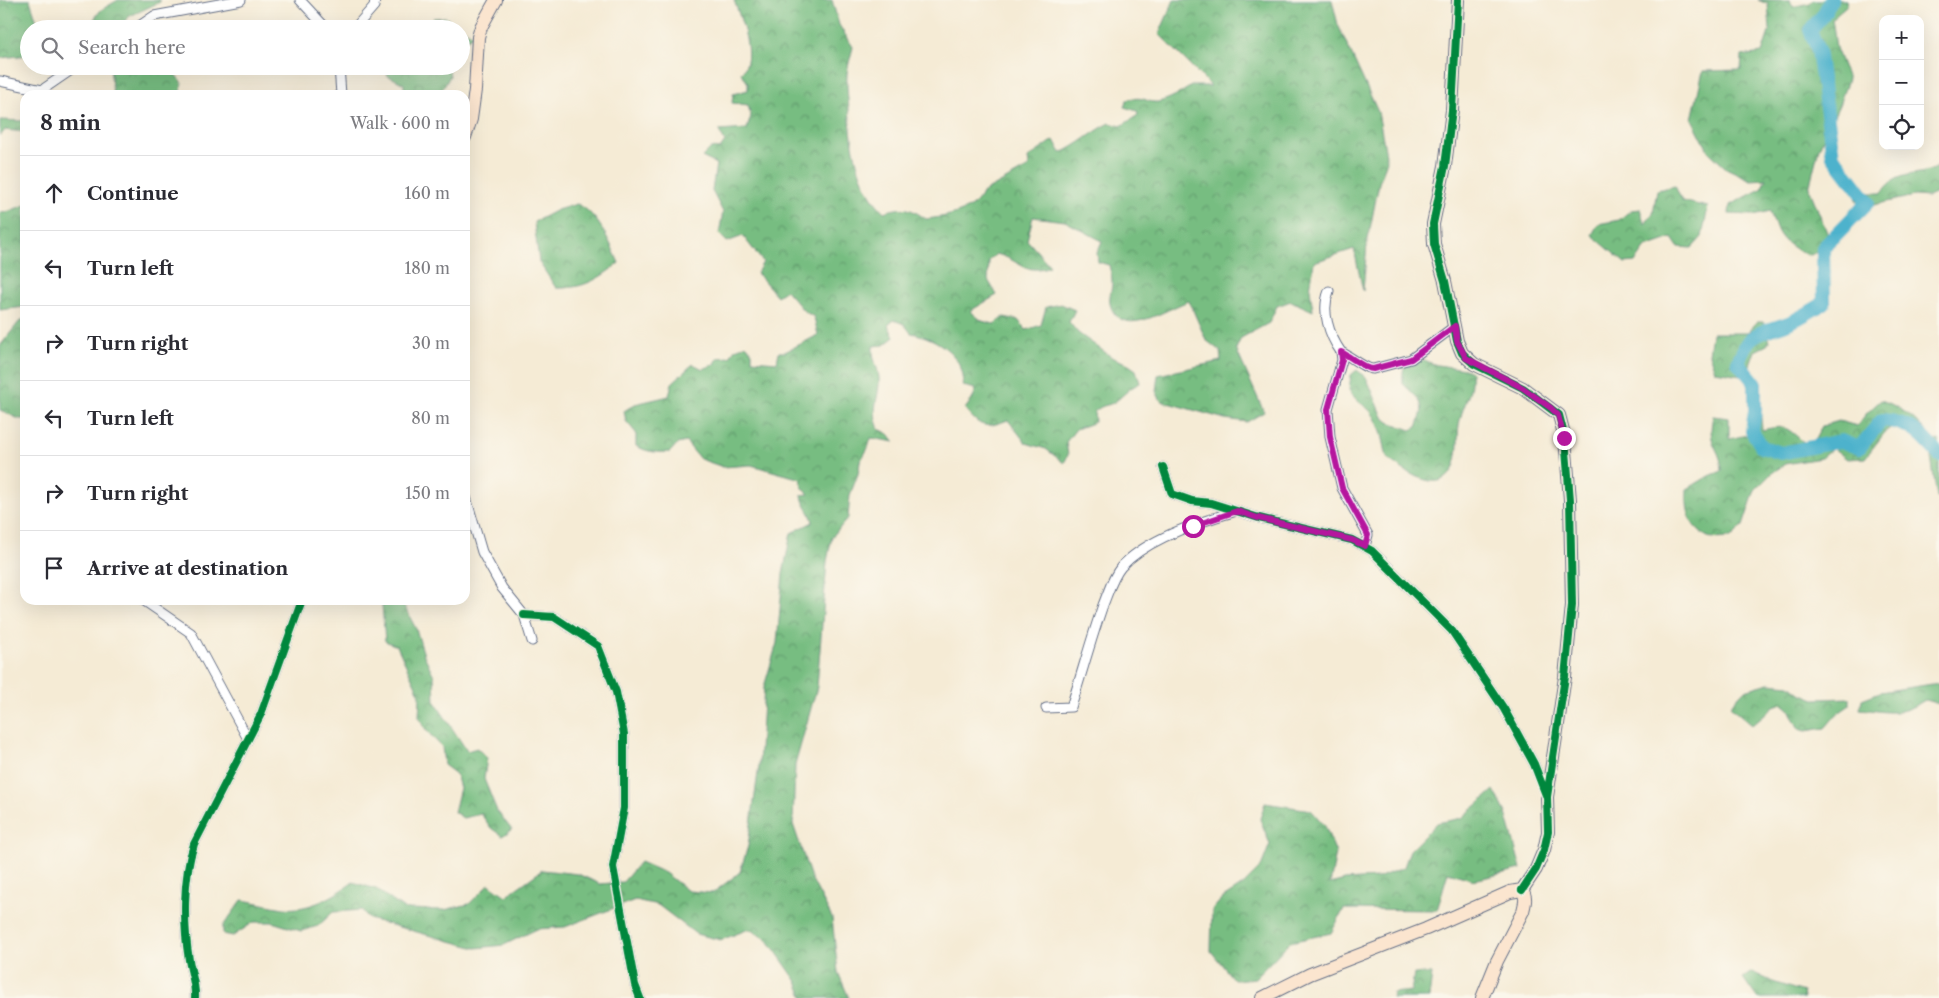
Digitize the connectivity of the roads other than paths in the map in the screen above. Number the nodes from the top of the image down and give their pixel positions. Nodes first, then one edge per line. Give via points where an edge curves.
1 (241, 0) edge
2 (300, 0) edge
3 (375, 0) edge
4 (496, 0) edge
5 (1458, 0) edge
6 (148, 20) edge
7 (318, 20) edge
8 (362, 20) edge
9 (65, 75) edge
10 (340, 75) edge
11 (0, 81) edge
12 (34, 90) edge
13 (45, 90) edge
14 (341, 90) edge
15 (470, 122) edge
16 (1329, 291) dead end
17 (1455, 326) junction
18 (1341, 352) junction
19 (1163, 467) dead end
20 (470, 511) edge
21 (1237, 511) junction
22 (1365, 546) junction
23 (150, 605) edge
24 (300, 605) edge
25 (524, 615) junction
26 (532, 641) dead end
27 (1046, 708) dead end
28 (248, 739) junction
29 (1547, 797) junction
30 (1522, 890) junction
31 (195, 998) edge
32 (640, 998) edge
33 (1262, 998) edge
34 (1482, 998) edge

1 - 6 street via 154,16
2 - 7 street
3 - 8 street
4 - 15 street via 478,37
5 - 17 street via 1446,156 1432,234
9 - 13 street
10 - 14 street
11 - 12 street
16 - 18 street via 1325,307 1330,332
17 - 18 street via 1411,359 1373,369 1367,369
17 - 29 street via 1457,341 1466,358 1523,388 1558,415 1562,426 1570,500 1572,605
18 - 22 street via 1342,360 1328,409 1329,428 1342,488 1368,535
19 - 21 street via 1172,494
20 - 25 street via 482,552 502,588
21 - 22 street
21 - 27 street via 1183,530 1151,546 1120,568 1093,633 1070,707
22 - 29 street via 1452,631 1504,709 1534,764
23 - 28 street via 191,633
24 - 28 street via 273,685
25 - 26 street
25 - 32 street via 554,617 598,646 616,692 624,734 624,808 613,867
28 - 31 street via 194,844 186,871 188,958
29 - 30 street via 1548,832 1544,850
30 - 33 street via 1510,892 1426,930 1310,974
30 - 34 street via 1526,902 1523,911

